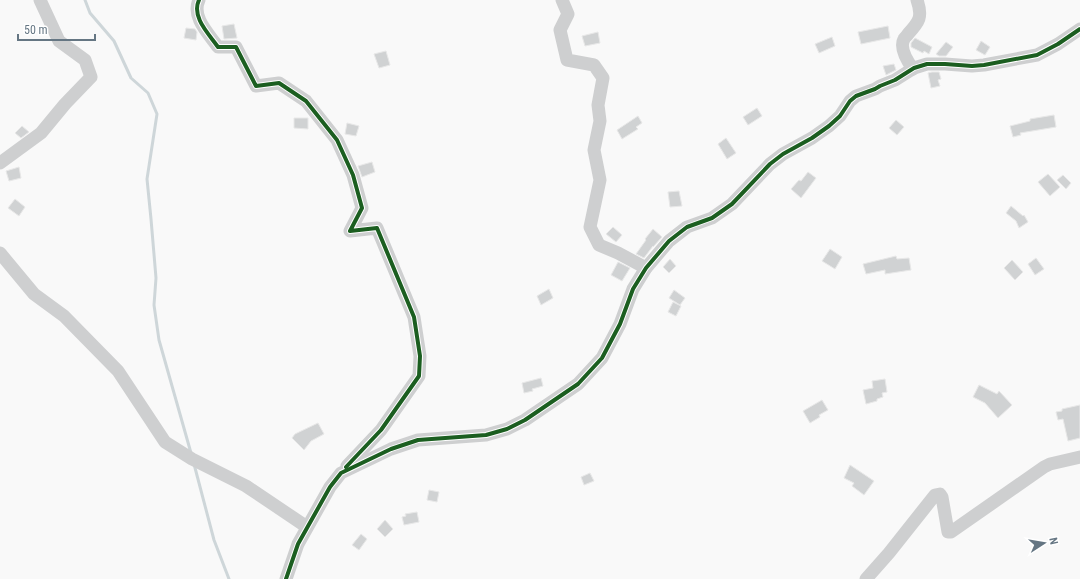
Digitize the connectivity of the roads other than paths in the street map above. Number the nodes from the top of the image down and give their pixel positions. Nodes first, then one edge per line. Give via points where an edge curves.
1 (40, 0) edge
2 (198, 0) edge
3 (562, 0) edge
4 (917, 0) edge
5 (1080, 29) edge
6 (912, 69) junction
7 (0, 163) edge
8 (0, 253) edge
9 (646, 268) junction
10 (1080, 457) edge
11 (341, 473) junction
12 (307, 527) junction
13 (286, 579) edge
14 (866, 579) edge

1 - 7 street via 59,41 85,60 91,77 64,104 41,133
2 - 11 street via 198,20 218,47 236,47 256,86 279,83 306,101 337,140 353,175 362,208 350,231 377,228 414,317 420,356 419,376 381,430
3 - 9 street via 568,14 560,30 566,60 594,65 603,78 598,105 600,121 594,150 600,180 590,227 599,245
4 - 6 street via 920,10 919,21 904,39 903,45 904,54
5 - 6 street via 1037,54 984,65 927,64
6 - 9 street via 895,80 856,96 829,126 770,164 732,204 712,218 687,226 669,241
8 - 12 street via 34,294 64,316 118,370 165,442 192,459 246,486
9 - 11 street via 633,290 620,324 602,358 578,384 525,420 486,435 418,440 391,449
10 - 14 street via 1044,467 949,533 942,497 940,494 935,495
11 - 12 street
12 - 13 street

